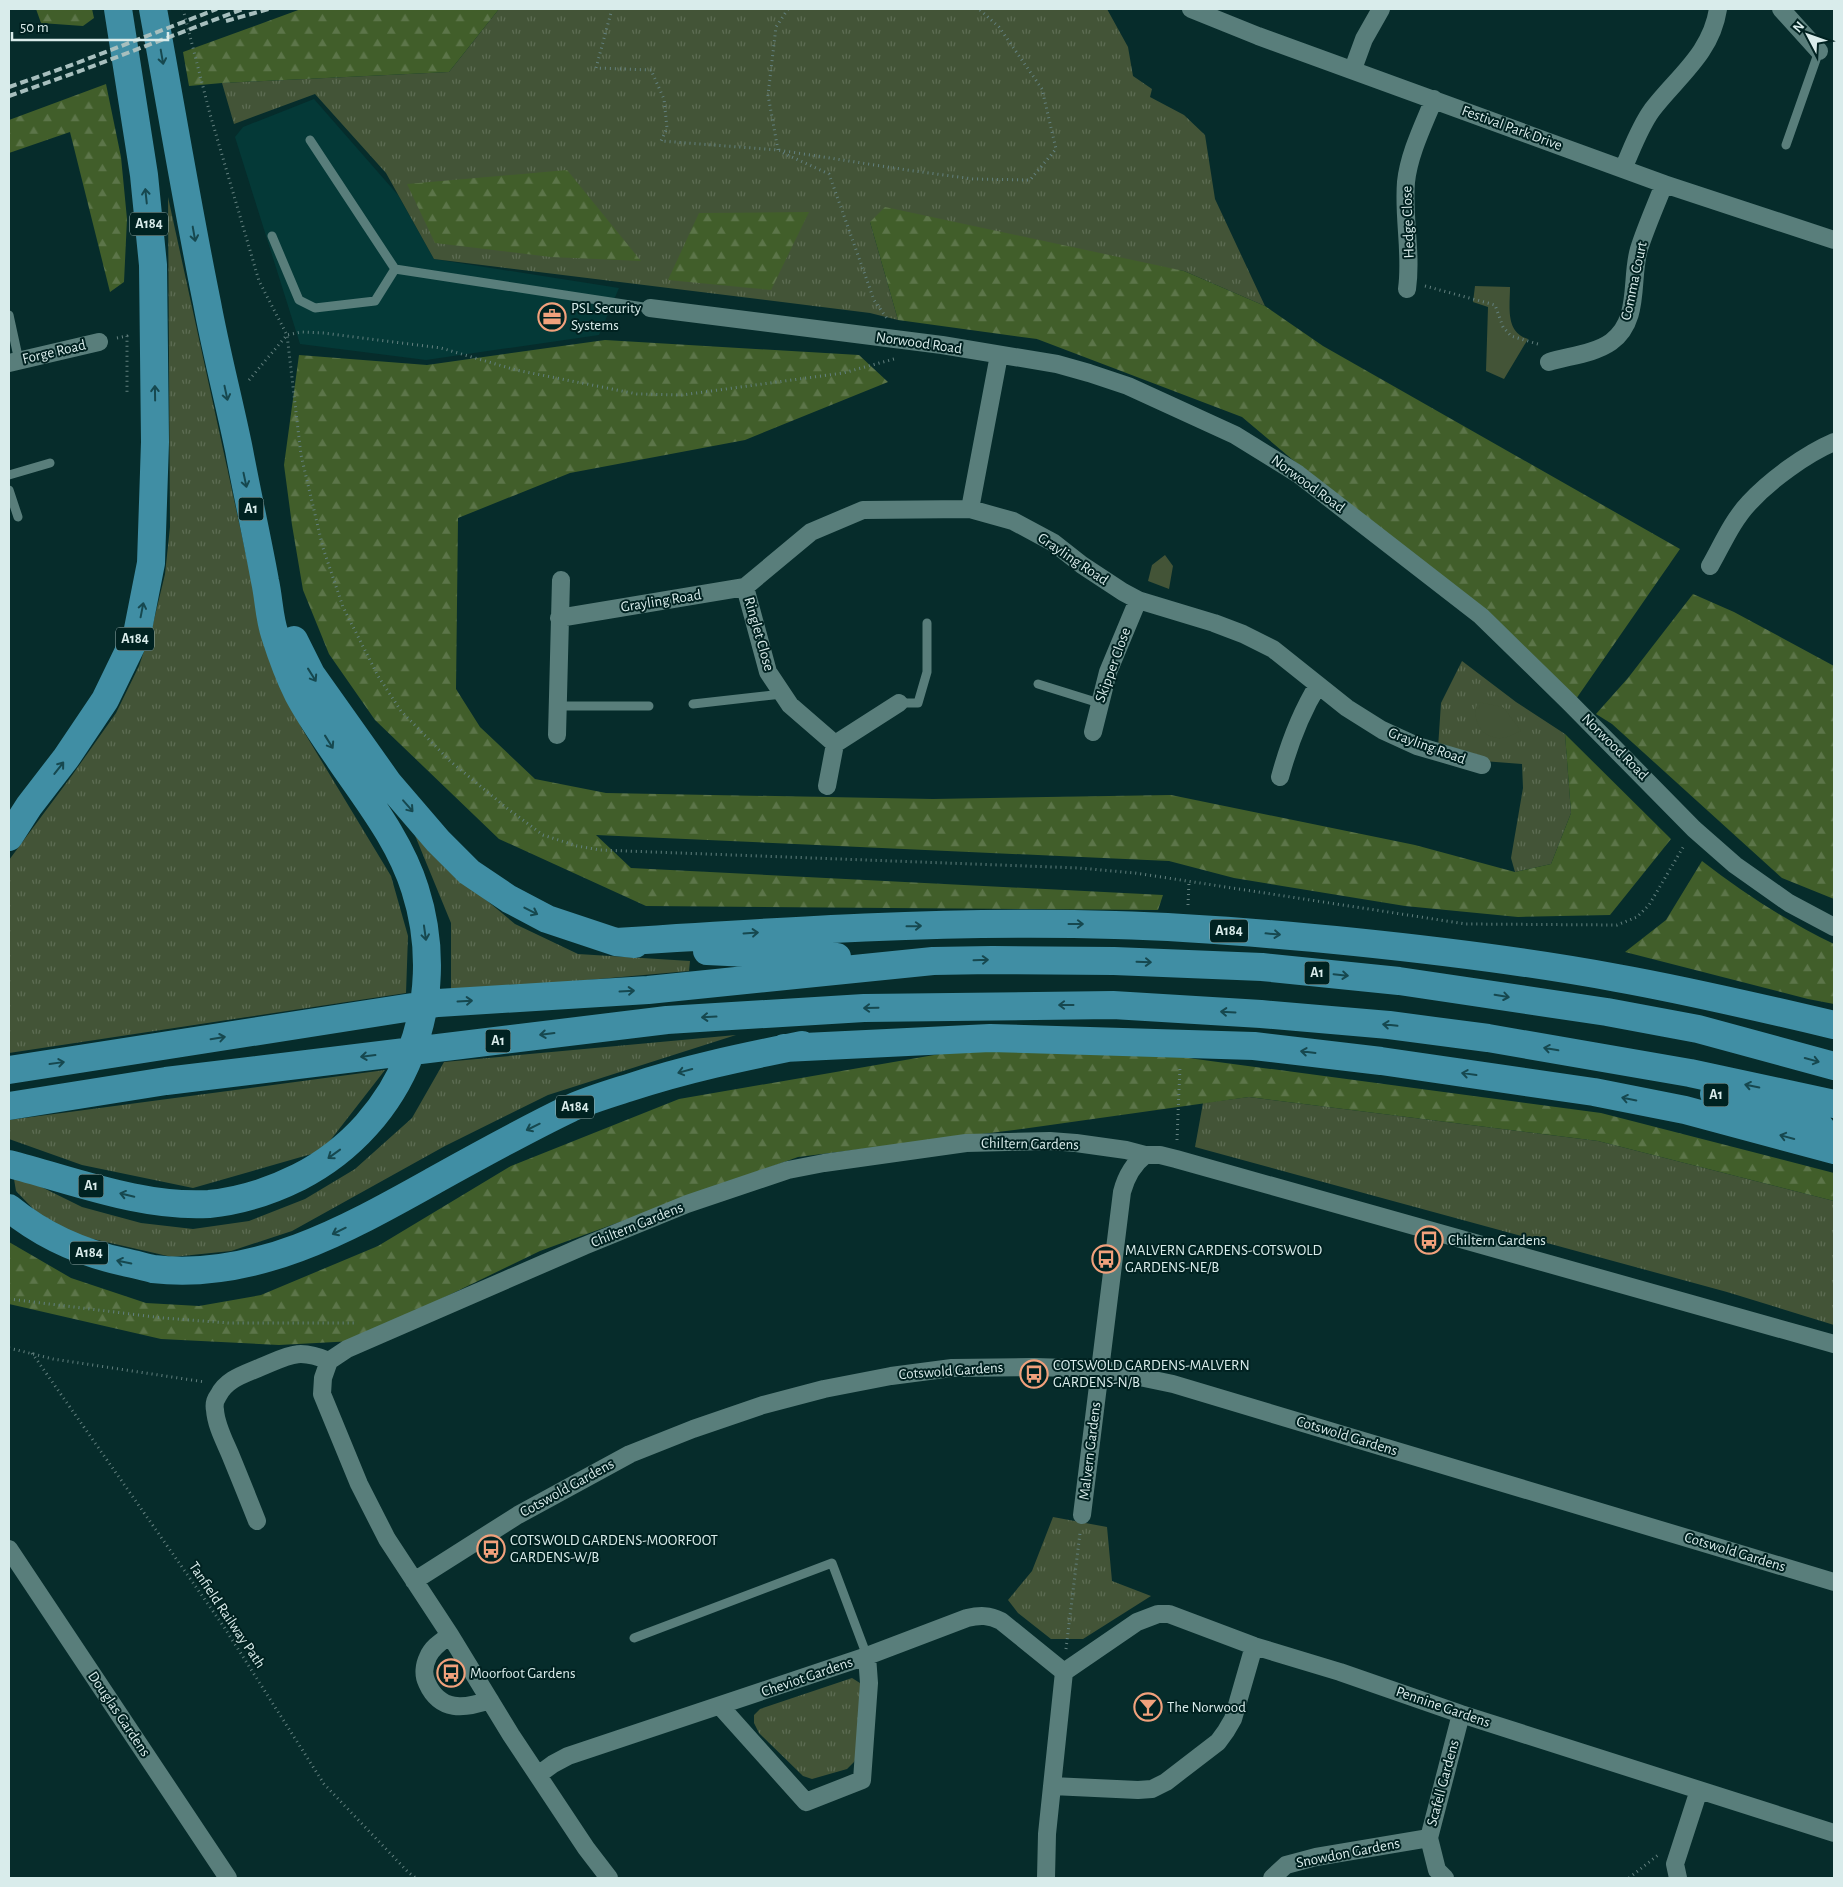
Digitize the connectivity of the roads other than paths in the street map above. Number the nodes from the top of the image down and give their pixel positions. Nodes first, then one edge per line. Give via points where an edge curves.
1 (118, 9) edge
2 (153, 9) edge
3 (1191, 9) edge
4 (1380, 9) edge
5 (1718, 9) edge
6 (1781, 9) edge
7 (1820, 51) joint
8 (1353, 69) junction
9 (1434, 99) junction
10 (310, 140) dead end
11 (1786, 145) dead end
12 (1623, 169) junction
13 (1664, 184) junction
14 (272, 236) dead end
15 (1834, 240) edge
16 (395, 269) junction
17 (1408, 285) road end
18 (650, 308) joint
19 (9, 315) edge
20 (99, 342) road end
21 (999, 356) junction
22 (1553, 361) road end
23 (14, 362) edge
24 (235, 432) joint
25 (1834, 442) edge
26 (50, 464) dead end
27 (9, 475) edge
28 (9, 490) edge
29 (970, 508) junction
30 (18, 517) dead end
31 (1710, 566) dead end
32 (561, 580) dead end
33 (266, 585) junction
34 (745, 587) junction
35 (1138, 600) junction
36 (559, 618) junction
37 (927, 623) dead end
38 (1038, 684) dead end
39 (1318, 685) junction
40 (782, 694) junction
41 (899, 703) joint
42 (1099, 703) junction
43 (693, 704) dead end
44 (558, 706) junction
45 (649, 706) dead end
46 (1093, 732) dead end
47 (557, 735) dead end
48 (835, 744) junction
49 (1482, 765) dead end
50 (1280, 777) dead end
51 (827, 786) dead end
52 (29, 806) junction
53 (9, 828) edge
54 (9, 836) edge
55 (1834, 927) edge
56 (616, 942) junction
57 (932, 961) junction
58 (990, 1006) junction
59 (1834, 1025) edge
60 (1698, 1029) junction
61 (1834, 1035) edge
62 (784, 1048) junction
63 (1598, 1057) junction
64 (1834, 1066) edge
65 (9, 1070) edge
66 (1834, 1104) edge
67 (9, 1106) edge
68 (1834, 1133) edge
69 (1834, 1150) edge
70 (1144, 1155) junction
71 (9, 1164) edge
72 (12, 1210) edge
73 (1834, 1344) edge
74 (329, 1361) junction
75 (1101, 1369) junction
76 (1082, 1515) road end
77 (257, 1520) dead end
78 (9, 1549) edge
79 (414, 1581) junction
80 (1834, 1582) edge
81 (450, 1635) junction
82 (634, 1638) dead end
83 (1254, 1646) junction
84 (866, 1656) junction
85 (1064, 1672) junction
86 (490, 1700) junction
87 (720, 1706) junction
88 (1461, 1714) junction
89 (538, 1775) junction
90 (1052, 1786) junction
91 (1699, 1790) junction
92 (1834, 1833) edge
93 (1428, 1838) junction
94 (228, 1878) edge
95 (609, 1878) edge
96 (1046, 1878) edge
97 (1272, 1878) edge
98 (1445, 1878) edge
99 (1678, 1878) edge

52 -> 1 highway, A184 via 105,700 137,634 151,563 155,442 153,265 144,175
2 -> 24 highway, A184 via 207,306
3 - 8 street, Festival Park Drive
4 - 8 street
5 - 12 street via 1702,50 1648,117
6 - 7 street
7 - 11 lane
8 - 9 street, Festival Park Drive
9 - 12 street, Festival Park Drive
9 - 17 street, Hedge Close via 1406,180
10 - 16 lane
12 - 13 street, Festival Park Drive
13 - 15 street, Festival Park Drive
13 - 22 street, Comma Court via 1639,248 1633,300 1623,330 1611,342
14 - 16 lane via 299,300 315,308 376,301
16 - 18 lane
18 - 21 street, Norwood Road
19 - 23 lane
20 - 23 street, Forge Road
21 - 29 street
21 - 55 street, Norwood Road via 1057,364 1128,386 1235,435 1298,474 1481,616 1694,829 1735,865 1789,903
24 -> 33 highway, A1
25 - 31 street via 1801,461 1749,504
26 - 27 lane
28 - 30 lane
29 - 34 street, Grayling Road via 863,510 811,532
29 - 35 street, Grayling Road via 1013,521 1054,543
32 - 36 street
33 -> 56 highway, A1 via 310,674 388,784 438,841 469,872 509,899 547,919
33 -> 71 highway, A1 via 274,632 297,693 375,810 400,854 423,916 428,978 416,1040 404,1069 370,1121 344,1147 314,1169 282,1186 248,1197 211,1204 175,1204
34 - 36 street, Grayling Road
34 - 40 street, Ringlet Close via 768,672
35 - 39 street, Grayling Road via 1243,634 1273,649
35 - 42 street, Skipper Close via 1108,672
36 - 44 street
37 - 41 lane via 927,672 918,703
38 - 42 lane
39 - 49 street, Grayling Road via 1382,730 1417,746
39 - 50 street via 1297,724
40 - 43 lane
40 - 48 street, Ringlet Close via 790,705
41 - 48 street
42 - 46 street, Skipper Close
44 - 45 lane
44 - 47 street
48 - 51 street
52 - 53 highway, A184
52 - 54 highway, A184
56 - 57 highway, A1 via 678,950
56 -> 59 highway, A184 via 832,928 990,924 1116,924 1272,934 1408,948 1615,977
57 -> 60 highway, A1 via 1114,961 1262,967 1484,993
65 -> 57 highway, A1 via 438,1003 648,990
58 - 62 highway, A184
63 -> 58 highway, A1 via 1488,1038 1300,1017 1113,1005
58 -> 67 highway, A1 via 864,1008 667,1020 166,1081
60 - 61 highway, A1
60 -> 64 highway, A1
69 -> 62 highway, A184 via 1685,1110 1594,1092 1254,1046 990,1038
62 -> 72 highway, A184 via 654,1079 574,1107 504,1141 335,1234 262,1260 222,1268 185,1270 112,1260 78,1249
66 -> 63 highway, A1
63 - 68 highway, A1
70 - 73 street, Chiltern Gardens via 1176,1159
70 - 74 street, Chiltern Gardens via 1050,1141 966,1143 788,1170 687,1204 584,1246 348,1349
70 - 75 street, Malvern Gardens via 1132,1168 1122,1192
74 - 77 street via 313,1354 289,1355 225,1384 215,1403 221,1432
74 - 79 street via 322,1394 359,1484 387,1539
75 - 76 street, Malvern Gardens
75 - 79 street, Cotswold Gardens via 952,1368 891,1376 763,1404 630,1454 518,1515
75 - 80 street, Cotswold Gardens via 1173,1384
78 - 94 street, Douglas Gardens
79 - 81 street
81 - 86 street
81 - 86 street via 435,1646 428,1657 425,1680 430,1690 449,1705 462,1707
82 - 84 lane via 832,1563
83 - 85 street, Pennine Gardens via 1169,1614 1158,1614 1137,1622
83 - 88 street, Pennine Gardens
83 - 90 street via 1233,1719 1226,1731 1218,1742 1166,1782 1152,1789 1138,1790
84 - 85 street, Cheviot Gardens via 966,1618 991,1616
84 - 87 street, Cheviot Gardens
84 - 87 street via 869,1683 862,1780 806,1802
85 - 90 street
86 - 89 street
87 - 89 street, Cheviot Gardens via 568,1756
88 - 91 street, Pennine Gardens
88 - 93 street, Scafell Gardens
89 - 95 street
90 - 96 street
91 - 92 street, Pennine Gardens
91 - 99 street via 1675,1864
93 - 97 street, Snowdon Gardens via 1316,1857 1286,1865
93 - 98 street, Scafell Gardens via 1437,1870

